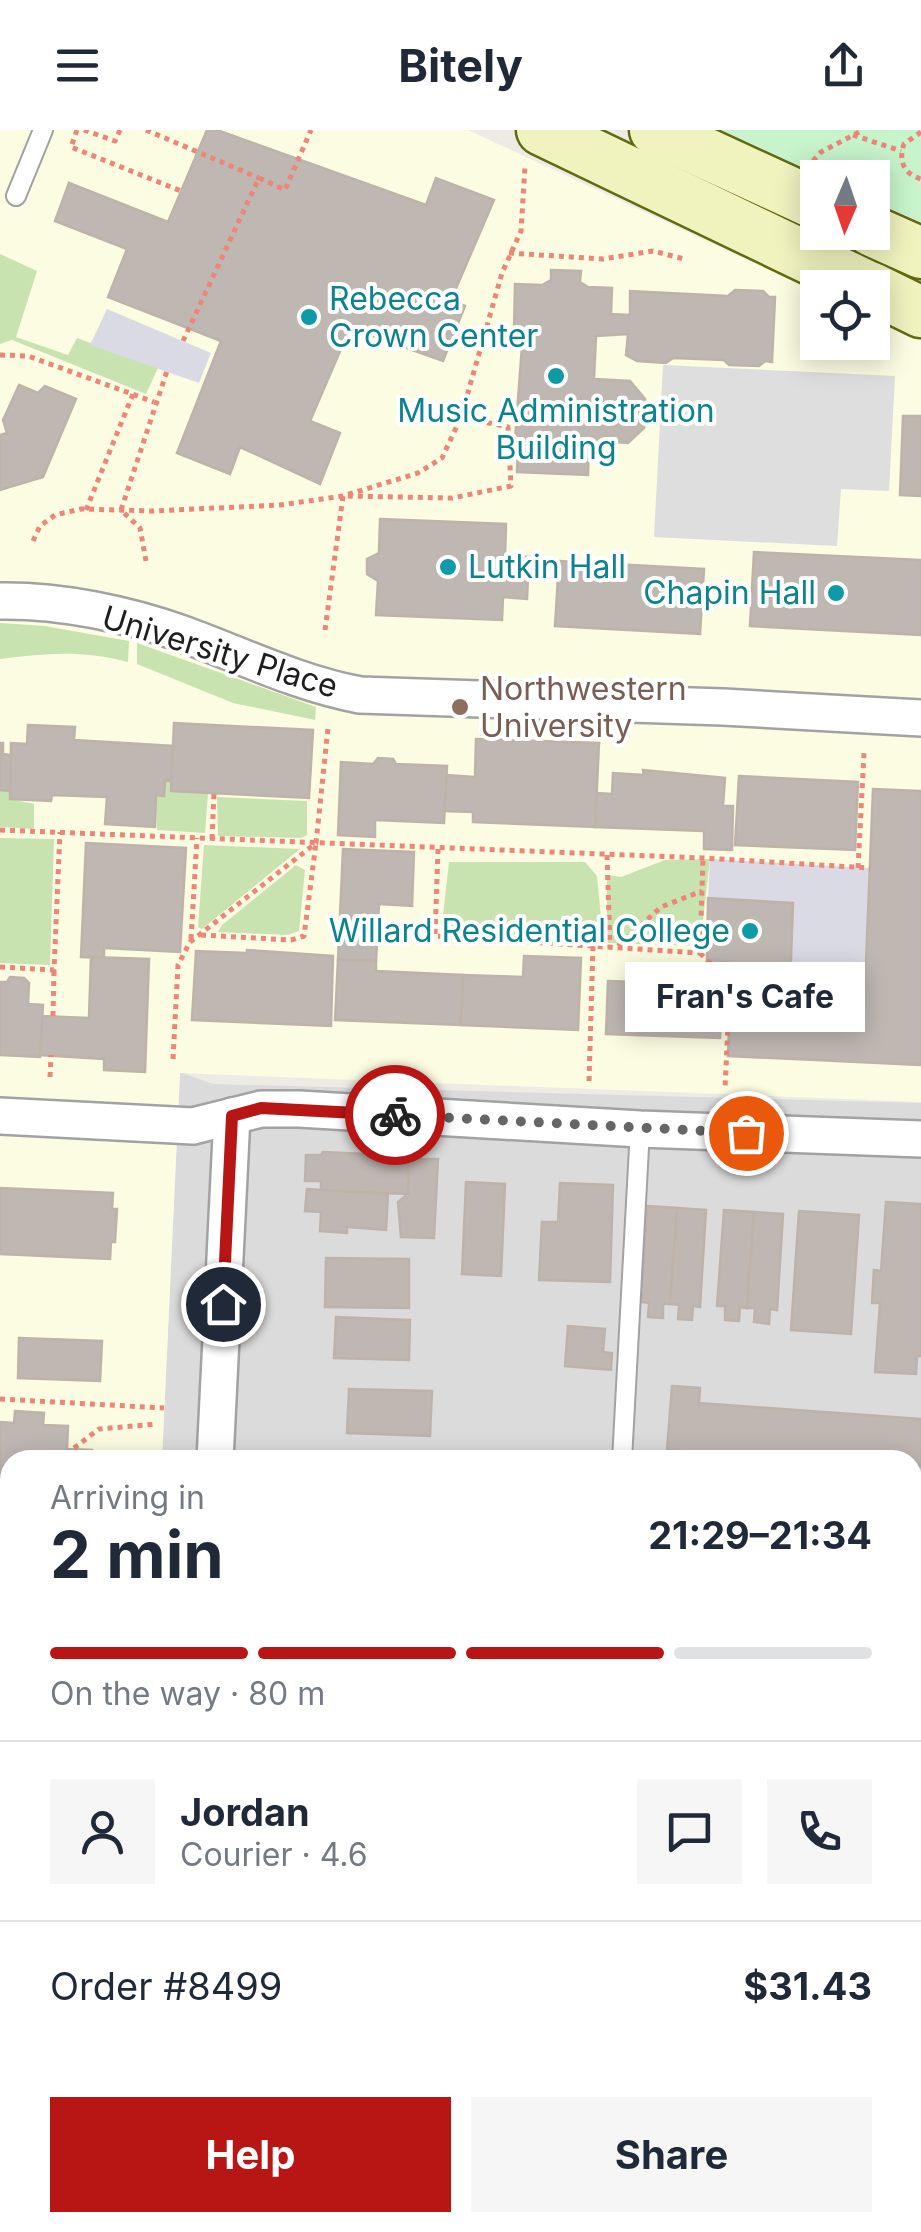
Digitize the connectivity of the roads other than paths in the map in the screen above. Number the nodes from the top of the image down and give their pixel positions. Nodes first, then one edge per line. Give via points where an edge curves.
1 (43, 130) edge
2 (655, 130) edge
3 (534, 147) edge
4 (800, 184) edge
5 (16, 196) dead end
6 (890, 239) edge
7 (921, 254) edge
8 (829, 270) edge
9 (890, 297) edge
10 (921, 312) edge
11 (0, 601) edge
12 (921, 718) edge
13 (0, 1116) edge
14 (232, 1116) junction
15 (640, 1129) junction
16 (921, 1139) edge
17 (216, 1450) edge
18 (623, 1450) edge

1 - 5 lane
2 - 4 street
3 - 8 street
6 - 7 street
9 - 10 street
11 - 12 street, University Place via 34,600 182,634 360,695
13 - 14 street via 193,1126
14 - 15 street via 300,1109
14 - 17 street
15 - 16 street
15 - 18 lane

